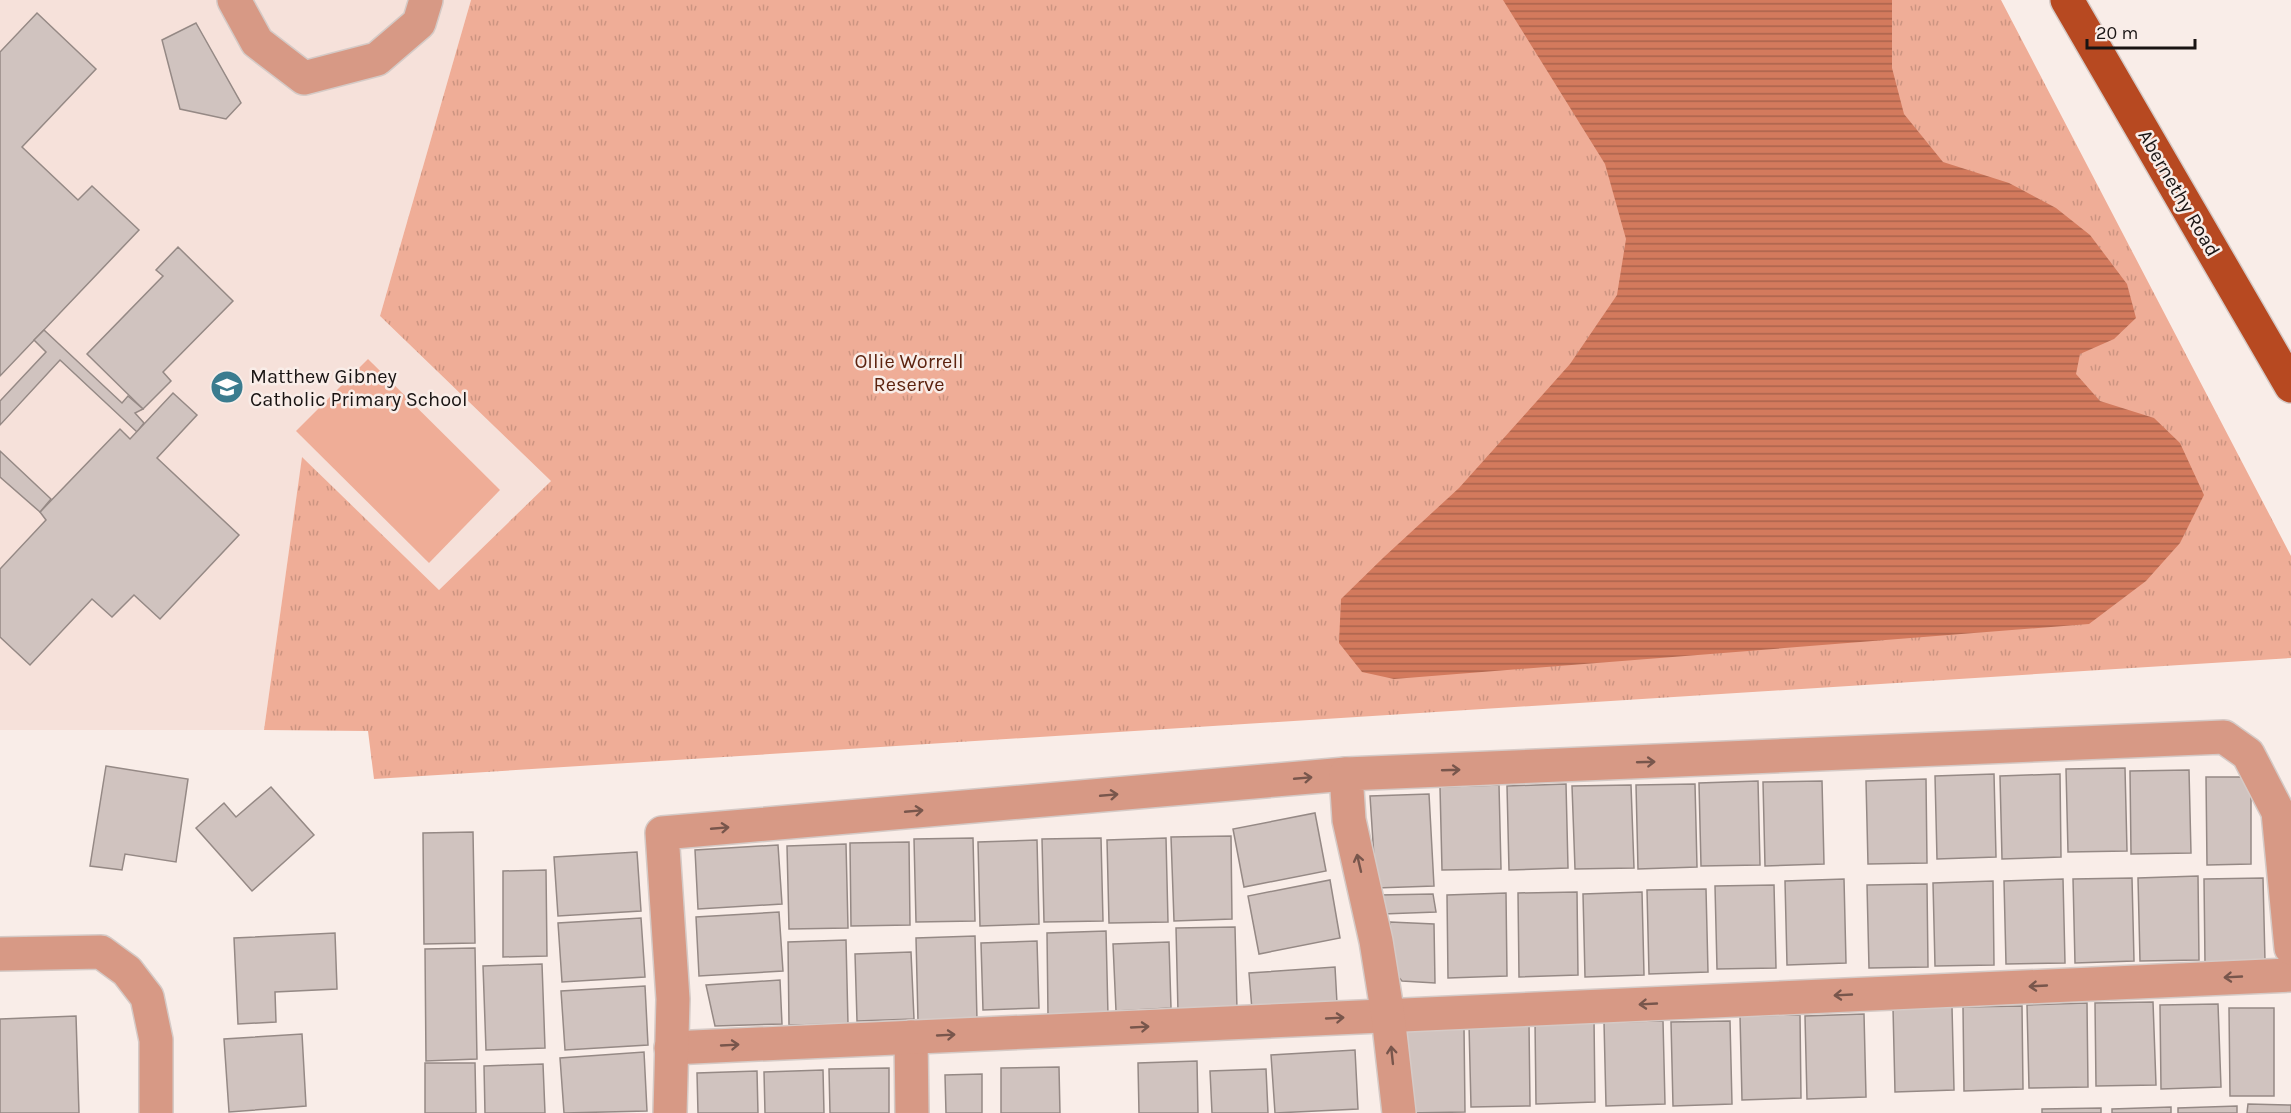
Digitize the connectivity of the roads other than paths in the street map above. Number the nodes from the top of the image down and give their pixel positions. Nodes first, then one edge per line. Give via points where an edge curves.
1 (234, 0) edge
2 (426, 0) edge
3 (2067, 0) edge
4 (2291, 386) edge
5 (1346, 774) junction
6 (2291, 948) edge
7 (0, 954) edge
8 (2291, 975) edge
9 (1388, 1016) junction
10 (911, 1037) junction
11 (671, 1048) junction
12 (156, 1113) edge
13 (670, 1113) edge
14 (912, 1113) edge
15 (1398, 1113) edge

1 - 2 street via 257,42 304,78 377,59 419,23
3 - 4 main road, Abernethy Road
5 -> 6 street via 2224,738 2248,754 2278,812
9 -> 5 street via 1376,940 1349,820
11 -> 5 street via 673,999 662,833
7 - 12 street via 101,952 127,971 147,997 156,1040
8 -> 9 street
10 -> 9 street
15 -> 9 street
11 -> 10 street
10 - 14 street
11 - 13 street

